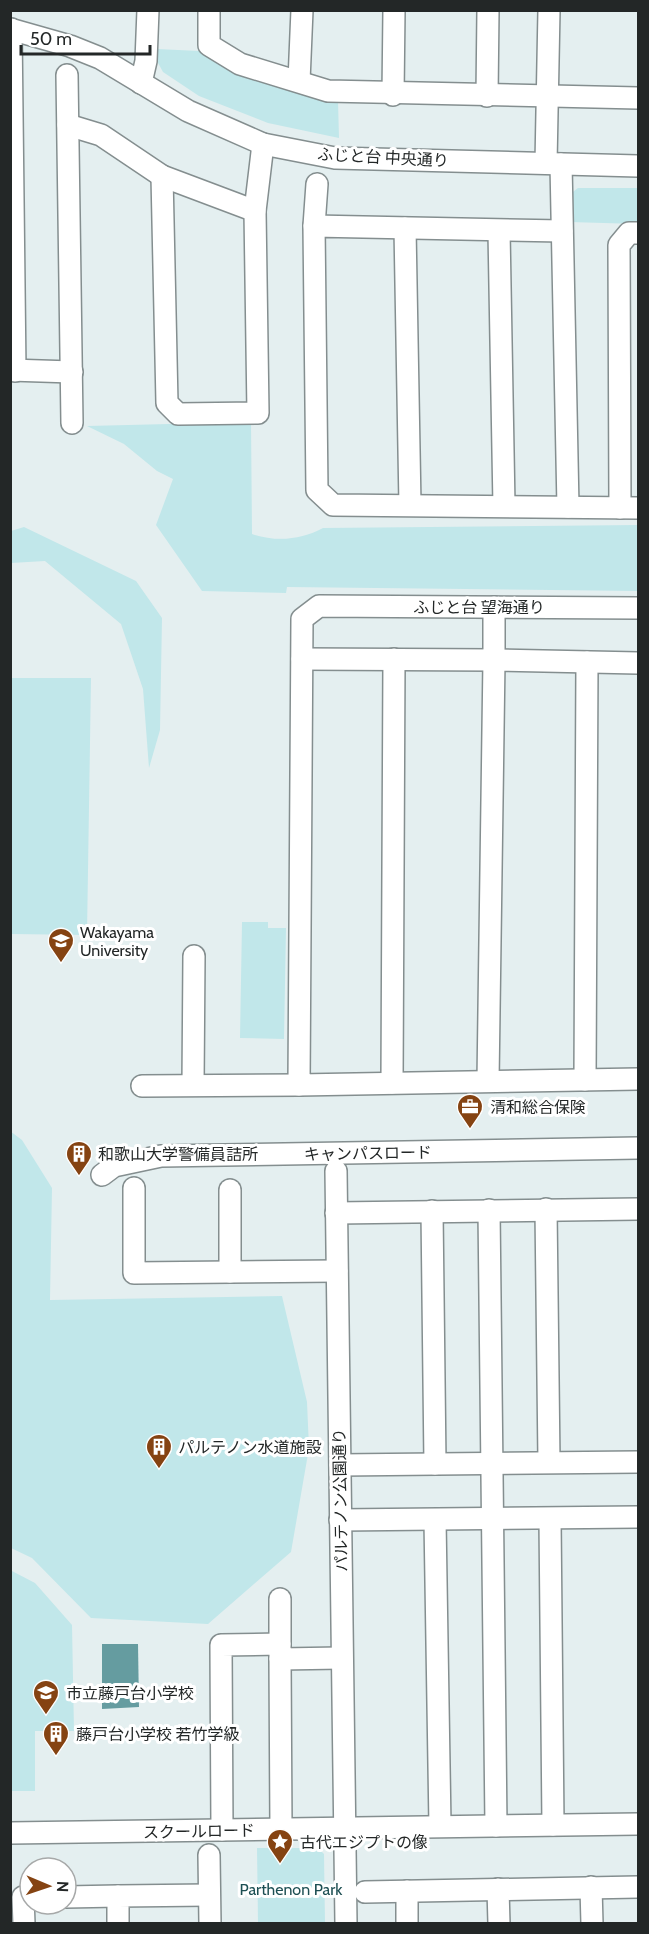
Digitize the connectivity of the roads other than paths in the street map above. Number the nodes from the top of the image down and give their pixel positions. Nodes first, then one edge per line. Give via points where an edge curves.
1 (148, 10) edge
2 (209, 10) edge
3 (302, 10) edge
4 (394, 10) edge
5 (488, 10) edge
6 (549, 10) edge
7 (11, 29) edge
8 (67, 75) dead end
9 (300, 81) junction
10 (141, 82) junction
11 (11, 95) edge
12 (393, 95) junction
13 (487, 96) junction
14 (547, 98) junction
15 (639, 98) edge
16 (68, 125) junction
17 (263, 144) junction
18 (554, 163) junction
19 (639, 166) edge
20 (162, 176) junction
21 (317, 184) dead end
22 (255, 212) junction
23 (314, 226) junction
24 (405, 228) junction
25 (499, 231) junction
26 (562, 231) junction
27 (639, 233) edge
28 (13, 370) edge
29 (72, 372) junction
30 (72, 423) dead end
31 (410, 505) junction
32 (504, 506) junction
33 (568, 507) junction
34 (629, 508) edge
35 (494, 607) junction
36 (639, 608) edge
37 (302, 659) junction
38 (394, 660) junction
39 (494, 660) junction
40 (586, 662) junction
41 (639, 663) edge
42 (194, 956) dead end
43 (639, 1079) edge
44 (585, 1080) junction
45 (488, 1081) junction
46 (392, 1083) junction
47 (193, 1085) junction
48 (299, 1085) junction
49 (142, 1086) dead end
50 (639, 1148) edge
51 (336, 1171) dead end
52 (102, 1175) dead end
53 (134, 1188) dead end
54 (230, 1190) dead end
55 (546, 1209) junction
56 (639, 1209) edge
57 (489, 1210) junction
58 (432, 1211) junction
59 (336, 1213) junction
60 (337, 1271) junction
61 (230, 1272) junction
62 (549, 1462) junction
63 (639, 1462) edge
64 (491, 1463) junction
65 (435, 1464) junction
66 (340, 1465) junction
67 (639, 1517) edge
68 (492, 1519) junction
69 (550, 1519) junction
70 (340, 1520) junction
71 (435, 1520) junction
72 (280, 1599) dead end
73 (280, 1651) junction
74 (341, 1658) junction
75 (639, 1824) edge
76 (553, 1825) junction
77 (440, 1826) junction
78 (496, 1826) junction
79 (345, 1829) junction
80 (222, 1830) junction
81 (281, 1830) junction
82 (10, 1833) edge
83 (209, 1855) dead end
84 (591, 1887) junction
85 (639, 1887) edge
86 (498, 1889) junction
87 (407, 1891) junction
88 (365, 1892) dead end
89 (209, 1895) junction
90 (78, 1896) edge
91 (118, 1896) junction
92 (118, 1923) edge
93 (210, 1923) edge
94 (346, 1923) edge
95 (407, 1923) edge
96 (499, 1923) edge
97 (592, 1923) edge

1 - 10 street via 147,62
2 - 9 street via 209,45 240,64
3 - 9 street
4 - 12 street
5 - 13 street
6 - 14 street
7 - 10 street, ふじと台 中央通り via 90,54
7 - 11 street
8 - 16 street
9 - 12 street via 328,92
10 - 17 street, ふじと台 中央通り via 188,111
11 - 28 street
12 - 13 street
13 - 14 street
14 - 15 street
14 - 18 street
16 - 20 street via 101,135
16 - 29 street
17 - 18 street, ふじと台 中央通り via 335,158
17 - 22 street
18 - 19 street, ふじと台 中央通り
18 - 26 street
20 - 22 street
20 - 22 street via 167,403 178,414 258,413
21 - 23 street
23 - 24 street
23 - 31 street via 317,490 333,505
24 - 25 street
24 - 31 street
25 - 26 street
25 - 32 street
26 - 33 street
27 - 34 street via 629,233 620,245
28 - 29 street
29 - 30 street
31 - 32 street
32 - 33 street
33 - 34 street
35 - 36 street, ふじと台 望海通り
35 - 37 street, ふじと台 望海通り via 319,606 302,619
35 - 39 street
37 - 38 street
37 - 48 street
38 - 39 street
38 - 46 street
39 - 40 street
39 - 45 street
40 - 41 street
40 - 44 street
42 - 47 street
43 - 44 street
44 - 45 street
45 - 46 street
46 - 48 street
47 - 48 street
47 - 49 street
50 - 52 street, キャンパスロード via 161,1156 114,1166
51 - 59 street, パルテノン公園通り
53 - 61 street via 134,1273
54 - 61 street
55 - 56 street
55 - 57 street
55 - 62 street
57 - 58 street
57 - 64 street
58 - 59 street
58 - 65 street
59 - 60 street, パルテノン公園通り
60 - 61 street
60 - 66 street, パルテノン公園通り
62 - 63 street
62 - 64 street
64 - 65 street
64 - 68 street
65 - 66 street
66 - 70 street, パルテノン公園通り
67 - 69 street
68 - 69 street
68 - 71 street
68 - 78 street
69 - 76 street
70 - 71 street
70 - 74 street, パルテノン公園通り
71 - 77 street
72 - 73 street
73 - 74 street
73 - 80 street via 221,1638
73 - 81 street
74 - 79 street, パルテノン公園通り
75 - 76 street, スクールロード
76 - 78 street, スクールロード
77 - 78 street, スクールロード
77 - 79 street, スクールロード
79 - 81 street, スクールロード
79 - 94 street, パルテノン公園通り
80 - 81 street, スクールロード
80 - 82 street, スクールロード
83 - 89 street
84 - 85 street
84 - 86 street
84 - 97 street
86 - 87 street
86 - 96 street
87 - 88 street
87 - 95 street
89 - 91 street
89 - 93 street
90 - 91 street
91 - 92 street

